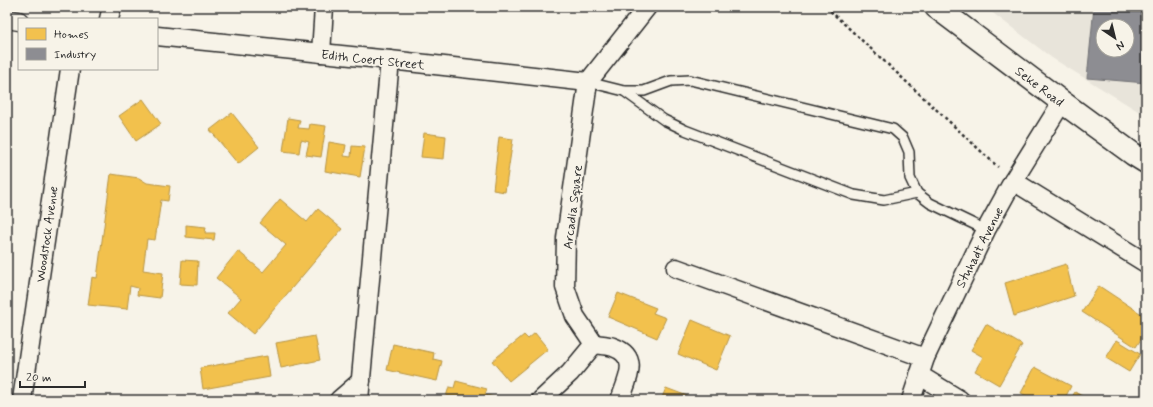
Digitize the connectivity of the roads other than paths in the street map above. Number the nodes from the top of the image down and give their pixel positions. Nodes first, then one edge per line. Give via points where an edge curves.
1 (112, 7) edge
2 (324, 7) edge
3 (647, 7) edge
4 (936, 7) edge
5 (109, 18) edge
6 (7, 20) edge
7 (18, 21) edge
8 (158, 36) edge
9 (321, 53) junction
10 (390, 60) junction
11 (70, 70) edge
12 (588, 82) junction
13 (624, 91) junction
14 (1062, 102) junction
15 (1146, 162) edge
16 (1013, 181) junction
17 (917, 193) junction
18 (986, 230) junction
19 (1146, 263) edge
20 (676, 268) dead end
21 (594, 344) junction
22 (925, 358) junction
23 (919, 375) junction
24 (361, 380) junction
25 (22, 400) edge
26 (339, 400) edge
27 (359, 400) edge
28 (541, 400) edge
29 (620, 400) edge
30 (911, 400) edge
31 (960, 400) edge

1 - 5 street
2 - 9 street
3 - 12 street
4 - 14 main road, Seke Road
6 - 7 street
8 - 9 street, Edith Coert Street
9 - 10 street, Edith Coert Street
10 - 12 street, Edith Coert Street
10 - 24 street
11 - 25 street, Woodstock Avenue
12 - 13 lane
12 - 21 street, Arcadia Square via 566,238 565,287 575,316
13 - 17 lane via 664,120 685,130 854,194 884,200
13 - 17 lane via 644,91 671,81 690,80 894,129 903,138 909,152 910,178
14 - 15 main road, Seke Road
14 - 16 street, Stuhadt Avenue
16 - 18 street, Stuhadt Avenue
16 - 19 street
17 - 18 lane via 930,203
18 - 22 street, Stuhadt Avenue
20 - 22 street
21 - 28 street via 570,373
21 - 29 street via 612,346 624,352 630,361 630,371
22 - 23 street, Stuhadt Avenue
23 - 30 street, Stuhadt Avenue
23 - 31 street
24 - 26 street
24 - 27 street

